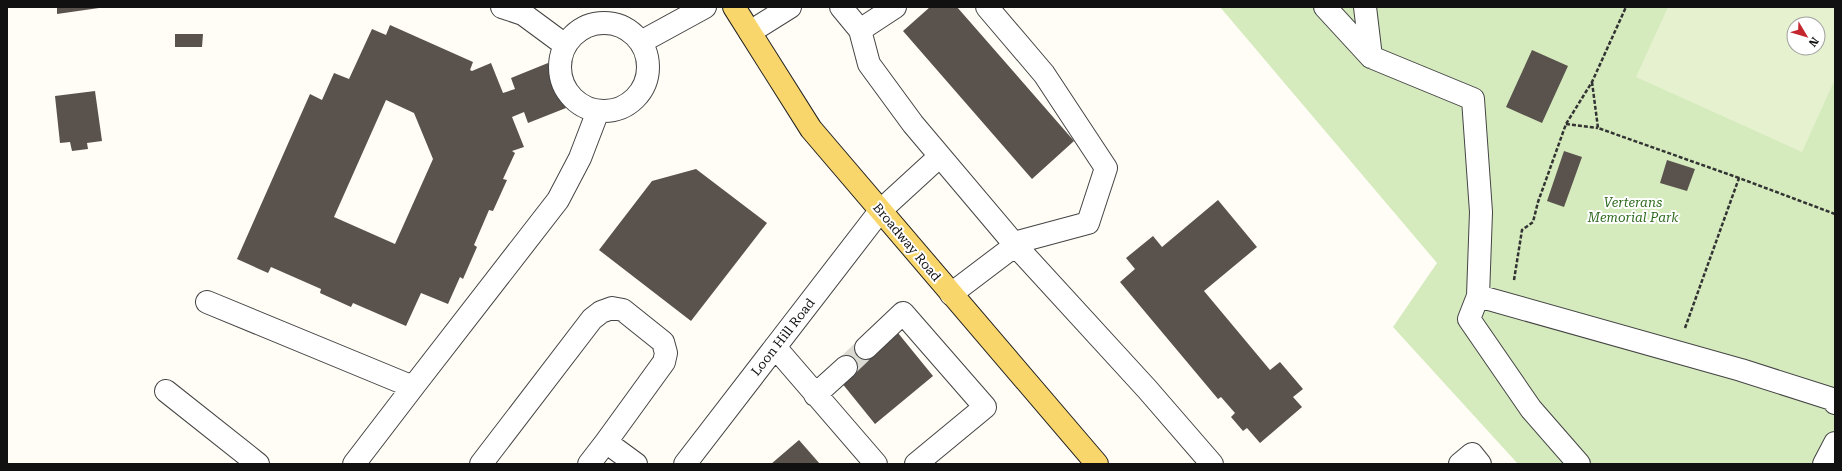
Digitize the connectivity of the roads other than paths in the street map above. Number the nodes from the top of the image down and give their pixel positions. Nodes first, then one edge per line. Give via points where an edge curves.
1 (502, 7) edge
2 (705, 7) edge
3 (734, 7) edge
4 (790, 7) edge
5 (841, 7) edge
6 (895, 7) edge
7 (987, 7) edge
8 (1325, 7) edge
9 (1365, 7) edge
10 (860, 30) junction
11 (750, 32) junction
12 (641, 42) junction
13 (566, 45) junction
14 (1371, 57) junction
15 (598, 111) junction
16 (940, 156) junction
17 (880, 211) junction
18 (1016, 246) junction
19 (952, 294) junction
20 (1478, 296) junction
21 (207, 302) dead end
22 (775, 347) junction
23 (866, 348) tunnel mouth
24 (846, 367) tunnel mouth
25 (413, 387) junction
26 (166, 391) dead end
27 (815, 395) junction
28 (1835, 402) edge
29 (606, 442) junction
30 (1835, 444) edge
31 (258, 464) edge
32 (354, 464) edge
33 (481, 464) edge
34 (589, 464) edge
35 (636, 464) edge
36 (685, 464) edge
37 (876, 464) edge
38 (916, 464) edge
39 (1097, 464) edge
40 (1212, 464) edge
41 (1460, 464) edge
42 (1480, 464) edge
43 (1579, 464) edge
44 (1824, 464) edge

1 - 13 street via 523,14
2 - 12 street
3 - 11 main road, Broadway Road
4 - 11 street
5 - 10 street
6 - 10 street
7 - 18 street via 1044,74 1106,168 1088,223 1021,242
8 - 14 street
9 - 14 street
10 - 16 street via 869,64
11 - 17 main road, Broadway Road via 811,129
12 - 13 street via 617,25 602,23 588,26 575,33
12 - 15 street via 647,56 645,84 637,96 626,105 613,111
13 - 15 street via 560,59 560,74 564,87 573,99 584,107
14 - 20 street via 1473,99 1481,212
15 - 25 street via 580,158 558,200
16 - 17 street, Loon Hill Road
16 - 18 street
17 - 19 main road, Broadway Road
17 - 22 street, Loon Hill Road
18 - 19 street
18 - 40 street
19 - 39 main road, Broadway Road
20 - 28 street via 1677,352
20 - 43 street via 1469,319 1531,409
21 - 25 street
22 - 27 street
22 - 36 street, Loon Hill Road
23 - 38 street via 903,314 985,407
24 - 27 street
25 - 32 street
26 - 31 street
27 - 37 street
29 - 33 street via 664,362 666,353 663,342 623,310 612,308 592,319
29 - 34 street
29 - 35 street
30 - 44 street
41 - 42 street via 1472,454

